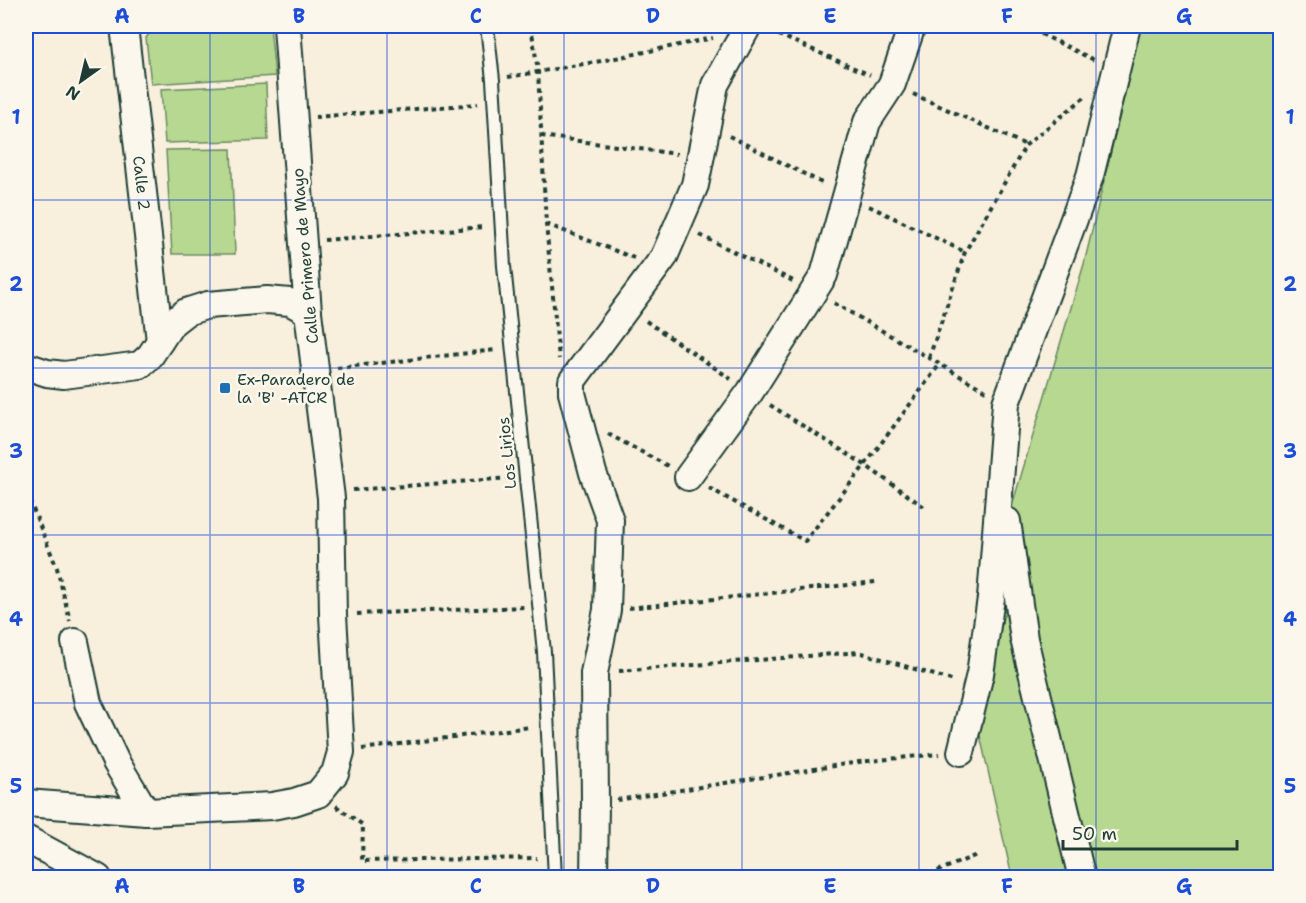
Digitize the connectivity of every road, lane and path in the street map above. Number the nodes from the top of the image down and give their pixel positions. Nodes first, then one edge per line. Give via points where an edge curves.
1 (124, 26) edge
2 (286, 26) edge
3 (487, 26) edge
4 (531, 26) edge
5 (912, 26) edge
6 (1026, 26) edge
7 (1127, 26) edge
8 (746, 28) edge
9 (538, 71) junction
10 (1116, 71) junction
11 (493, 80) junction
12 (494, 103) junction
13 (294, 119) junction
14 (541, 136) junction
15 (700, 157) junction
16 (678, 223) junction
17 (502, 225) junction
18 (546, 225) junction
19 (303, 242) junction
20 (657, 266) junction
21 (814, 292) junction
22 (628, 308) junction
23 (308, 312) junction
24 (160, 341) junction
25 (513, 349) junction
26 (929, 358) junction
27 (940, 364) junction
28 (26, 366) edge
29 (315, 371) junction
30 (573, 381) junction
31 (750, 392) junction
32 (1006, 403) junction
33 (866, 465) junction
34 (1000, 476) junction
35 (526, 477) junction
36 (688, 477) dead end
37 (26, 492) edge
38 (331, 492) junction
39 (927, 509) dead end
40 (805, 541) dead end
41 (876, 582) dead end
42 (539, 607) junction
43 (607, 610) junction
44 (333, 615) junction
45 (75, 642) joint
46 (594, 673) junction
47 (977, 688) junction
48 (548, 725) junction
49 (961, 752) joint
50 (338, 763) junction
51 (318, 794) junction
52 (26, 803) edge
53 (595, 803) junction
54 (146, 812) junction
55 (26, 839) edge
56 (979, 854) dead end
57 (554, 858) junction
58 (98, 878) edge
59 (555, 878) edge
60 (594, 878) edge
61 (921, 878) edge
62 (1082, 878) edge

1 - 24 street, Calle 2
2 - 13 street, Calle Primero de Mayo
3 - 11 lane, Los Lirios
4 - 9 path
5 - 21 street via 892,84 867,122 824,274
6 - 10 path
7 - 10 street
8 - 9 path
8 - 15 street via 715,85
9 - 11 path
9 - 14 path
10 - 26 path via 1026,145 965,252
10 - 32 street via 1090,176
11 - 12 lane, Los Lirios
12 - 13 path
12 - 17 lane, Los Lirios
13 - 19 street, Calle Primero de Mayo
14 - 15 path
14 - 18 path
15 - 16 street via 695,185
16 - 20 street
16 - 21 path
17 - 19 path
17 - 25 lane, Los Lirios
18 - 20 path
18 - 30 path via 560,363
19 - 23 street, Calle Primero de Mayo
20 - 22 street
21 - 26 path
21 - 31 street
22 - 30 street
22 - 31 path
23 - 24 street via 290,302 267,300 208,305 186,312 172,323
23 - 29 street, Calle Primero de Mayo
24 - 28 street via 140,364 64,375
25 - 29 path
25 - 35 lane, Los Lirios
26 - 27 path
27 - 32 path
27 - 33 path
29 - 38 street, Calle Primero de Mayo
30 - 43 street via 572,393 592,473 610,520
31 - 33 path
31 - 36 street
32 - 34 street
33 - 39 path
33 - 40 path
34 - 47 street via 991,598
34 - 62 street via 1024,639
35 - 38 path
35 - 42 lane, Los Lirios
37 - 45 path via 57,568
38 - 44 street, Calle Primero de Mayo
41 - 43 path
42 - 44 path
42 - 48 lane, Los Lirios
43 - 46 street
44 - 50 street, Calle Primero de Mayo
45 - 54 street via 88,704
46 - 47 path via 859,652
46 - 53 street
47 - 49 street
48 - 50 path
48 - 57 lane, Los Lirios
49 - 53 path via 859,762
50 - 51 street
51 - 54 street via 272,806
51 - 57 path via 363,825 362,861
52 - 54 street
53 - 60 street
55 - 58 street
56 - 61 path
57 - 59 lane, Los Lirios

